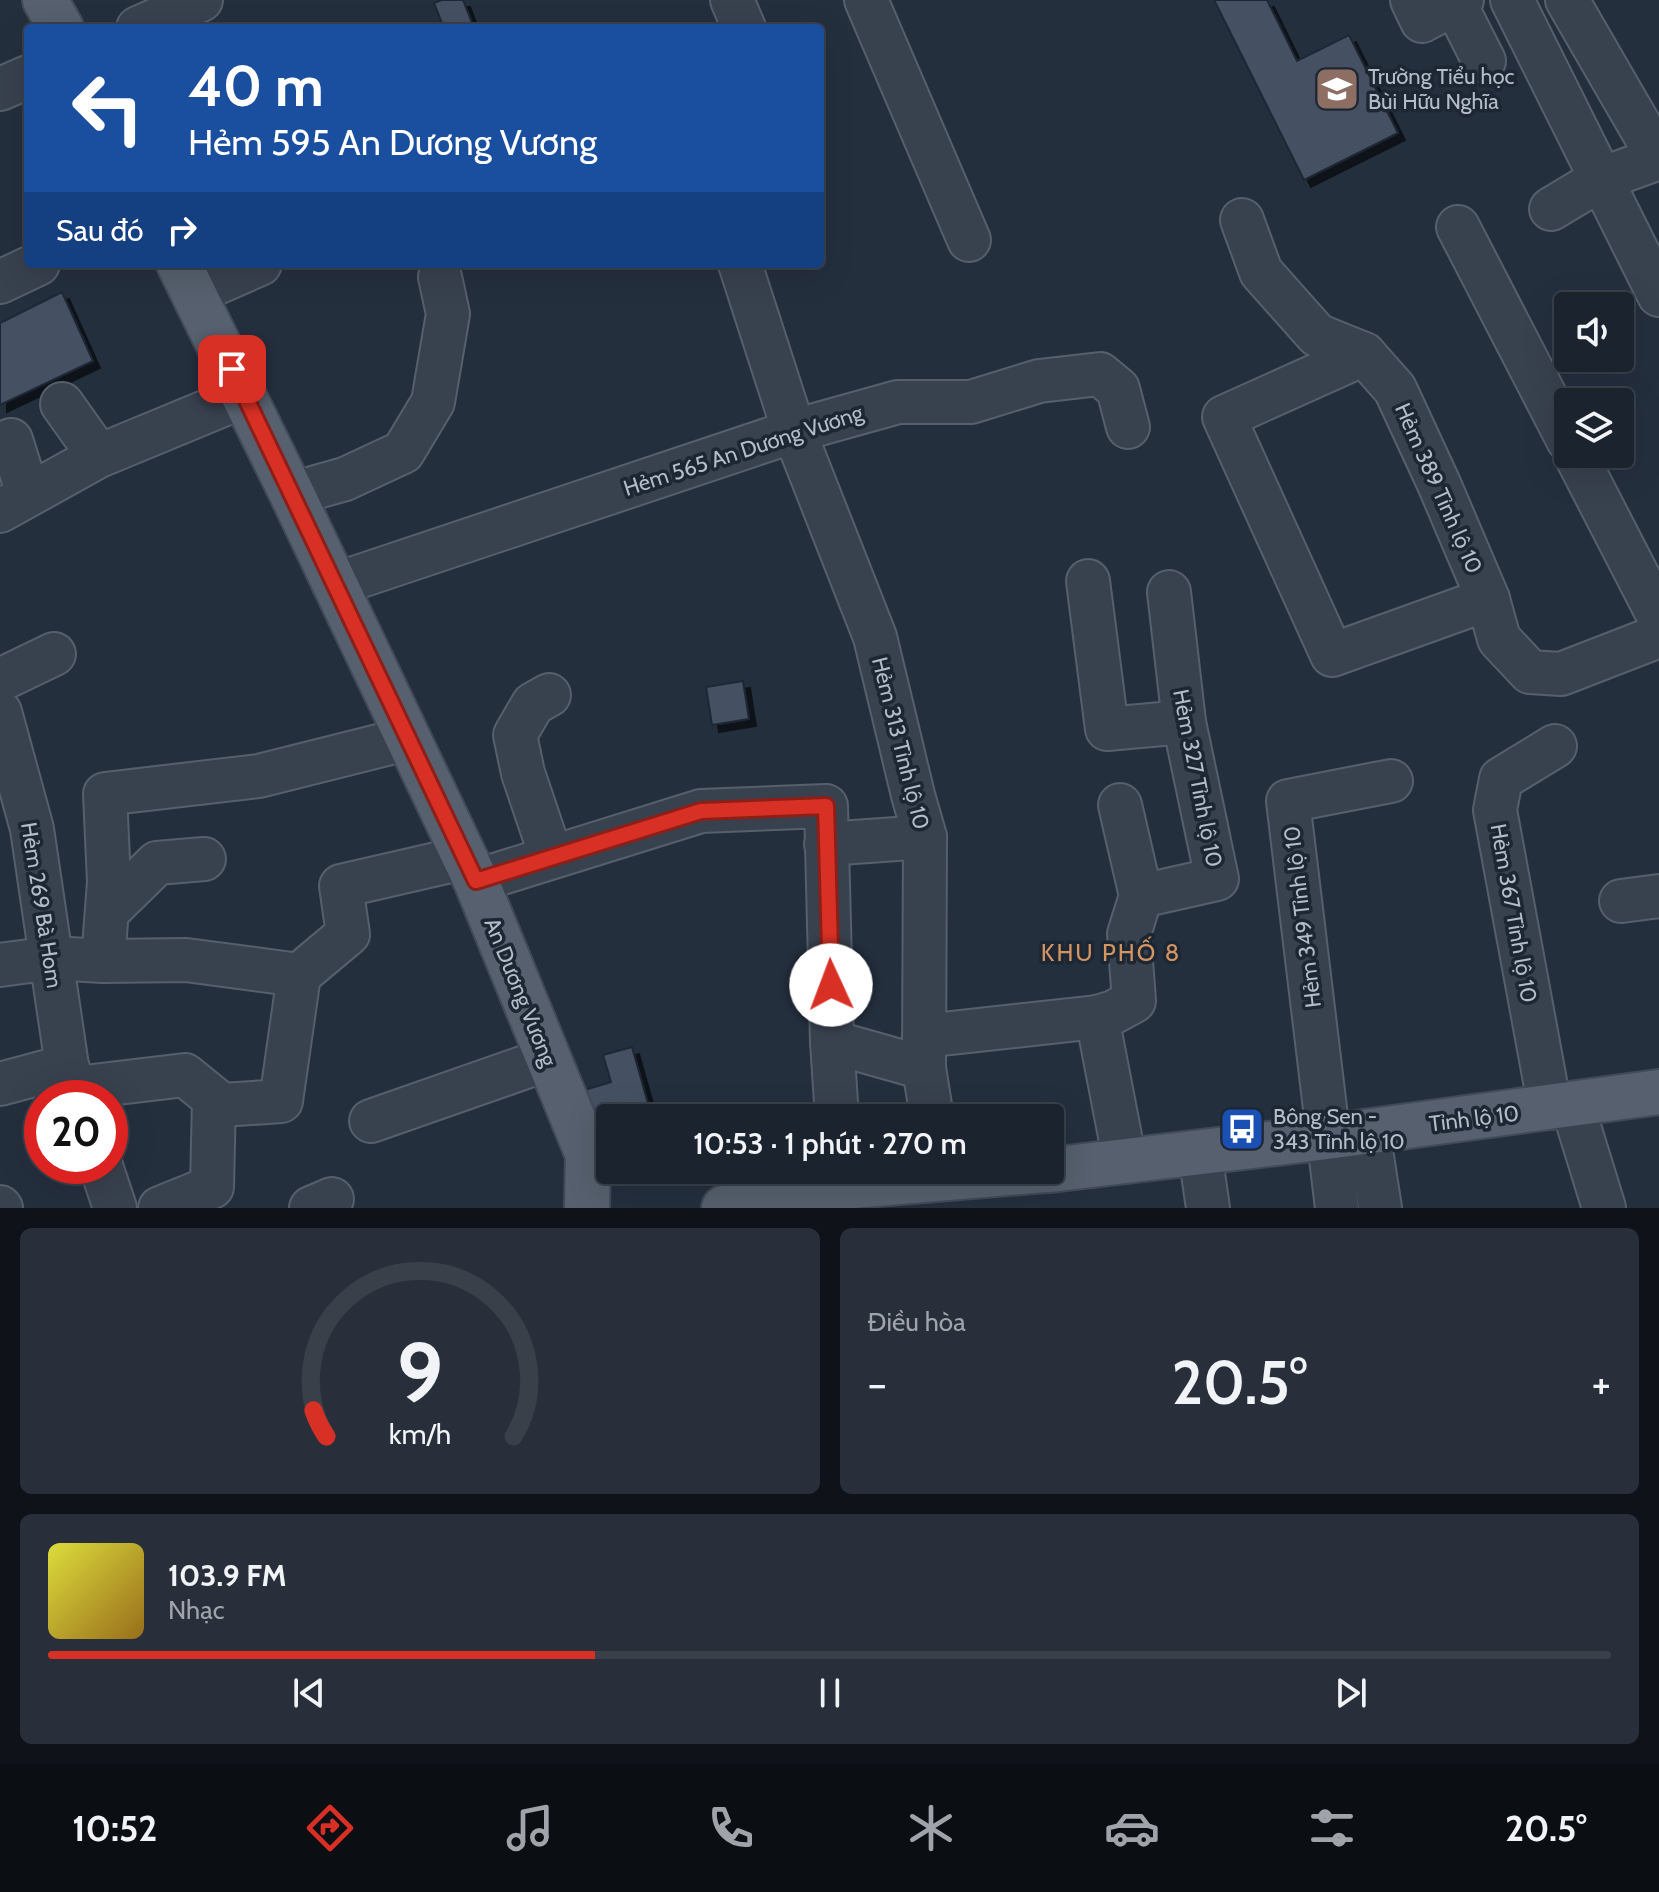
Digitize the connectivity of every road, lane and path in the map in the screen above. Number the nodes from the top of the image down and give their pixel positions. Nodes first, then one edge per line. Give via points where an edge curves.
1 (45, 0) edge
2 (201, 0) edge
3 (732, 0) edge
4 (866, 0) edge
5 (1512, 0) edge
6 (1567, 0) edge
7 (1438, 6) edge
8 (59, 24) edge
9 (147, 24) edge
10 (742, 24) edge
11 (1484, 61) dead end
12 (24, 79) edge
13 (0, 89) edge
14 (1659, 159) edge
15 (1601, 179) junction
16 (1551, 209) dead end
17 (1242, 220) dead end
18 (1458, 227) dead end
19 (969, 240) dead end
20 (30, 268) edge
21 (239, 268) edge
22 (741, 268) edge
23 (440, 277) dead end
24 (186, 278) edge
25 (0, 282) edge
26 (1659, 295) edge
27 (1364, 354) junction
28 (244, 396) junction
29 (62, 404) dead end
30 (1554, 413) edge
31 (1128, 427) dead end
32 (794, 431) junction
33 (11, 440) dead end
34 (99, 456) junction
35 (1582, 468) edge
36 (292, 494) junction
37 (14, 502) edge
38 (1088, 581) dead end
39 (334, 585) junction
40 (1169, 592) dead end
41 (1488, 599) junction
42 (1659, 617) edge
43 (1659, 636) edge
44 (54, 654) dead end
45 (0, 680) edge
46 (549, 695) dead end
47 (0, 712) edge
48 (1184, 722) junction
49 (406, 739) junction
50 (1555, 746) dead end
51 (1391, 781) dead end
52 (1120, 805) dead end
53 (826, 825) junction
54 (925, 837) junction
55 (551, 856) junction
56 (204, 859) dead end
57 (469, 869) junction
58 (1141, 896) junction
59 (107, 912) junction
60 (52, 958) junction
61 (103, 961) junction
62 (0, 965) edge
63 (299, 975) junction
64 (1097, 1017) junction
65 (832, 1042) junction
66 (924, 1052) junction
67 (548, 1059) junction
68 (73, 1080) edge
69 (123, 1080) edge
70 (0, 1084) edge
71 (24, 1084) edge
72 (1659, 1092) edge
73 (214, 1099) junction
74 (836, 1104) edge
75 (930, 1104) edge
76 (1561, 1106) junction
77 (371, 1121) dead end
78 (1347, 1134) junction
79 (1200, 1153) junction
80 (1125, 1162) junction
81 (1064, 1168) edge
82 (107, 1184) edge
83 (874, 1184) edge
84 (842, 1188) edge
85 (115, 1208) edge
86 (160, 1208) edge
87 (587, 1208) edge
88 (724, 1208) edge
89 (1208, 1208) edge
90 (1337, 1208) edge
91 (1380, 1208) edge
92 (1604, 1208) edge

1 - 8 main road
2 - 9 street
3 - 10 street
4 - 19 street
5 - 15 street
6 - 14 street
7 - 11 street
12 - 13 street
14 - 15 street
15 - 16 street
15 - 26 street
17 - 27 street, Hẻm 389 Tỉnh lộ 10 via 1261,272 1317,335
18 - 30 street
20 - 25 street
21 - 24 street
22 - 32 street, Hẻm 313 Tỉnh lộ 10
23 - 36 street via 448,314 433,402 403,452 345,479
24 - 28 main road, An Dương Vương
27 - 41 street, Hẻm 389 Tỉnh lộ 10 via 1395,389
27 - 41 street via 1224,417 1332,655
28 - 34 street
28 - 36 main road, An Dương Vương
29 - 34 street
31 - 32 street, Hẻm 565 An Dương Vương via 1118,389 1100,374 1039,381 971,402 898,402
32 - 39 street, Hẻm 565 An Dương Vương
32 - 54 street, Hẻm 313 Tỉnh lộ 10 via 875,637
33 - 37 street
34 - 37 street
35 - 42 street
36 - 39 main road, An Dương Vương
38 - 48 street via 1107,729
39 - 49 main road, An Dương Vương
40 - 48 street, Hẻm 327 Tỉnh lộ 10
41 - 43 street, Hẻm 389 Tỉnh lộ 10 via 1499,639 1530,672 1561,674
44 - 45 street
46 - 55 street via 533,704 515,735
47 - 60 street, Hẻm 269 Bà Hom via 32,829
48 - 58 street, Hẻm 327 Tỉnh lộ 10 via 1217,879
49 - 57 main road, An Dương Vương
49 - 59 street via 259,776 105,794
50 - 76 street, Hẻm 367 Tỉnh lộ 10 via 1501,779 1495,810
51 - 78 street, Hẻm 349 Tỉnh lộ 10 via 1288,801
52 - 58 street
53 - 54 street
53 - 55 street via 701,811
53 - 65 street
54 - 66 street, Hẻm 313 Tỉnh lộ 10
55 - 57 street
56 - 59 street via 157,863
57 - 63 street via 341,886 348,934
57 - 67 main road, An Dương Vương
58 - 64 street via 1129,934 1134,1001
59 - 61 street
60 - 61 street
60 - 62 street
60 - 68 street, Hẻm 269 Bà Hom
61 - 63 street via 186,960
63 - 73 street via 281,1101 222,1105
64 - 66 street
64 - 80 street
65 - 66 street
65 - 74 street
66 - 75 street, Hẻm 313 Tỉnh lộ 10
67 - 77 street
67 - 87 main road, An Dương Vương via 588,1155
69 - 73 street via 185,1075
70 - 71 street
72 - 76 main road, Tỉnh lộ 10
73 - 86 street via 212,1187
76 - 78 main road, Tỉnh lộ 10
76 - 92 street, Hẻm 367 Tỉnh lộ 10
78 - 79 main road, Tỉnh lộ 10
78 - 90 street
78 - 91 street
79 - 80 main road, Tỉnh lộ 10
79 - 89 street
80 - 81 main road, Tỉnh lộ 10
82 - 85 street
83 - 84 main road, Tỉnh lộ 10
84 - 88 main road, Tỉnh lộ 10

